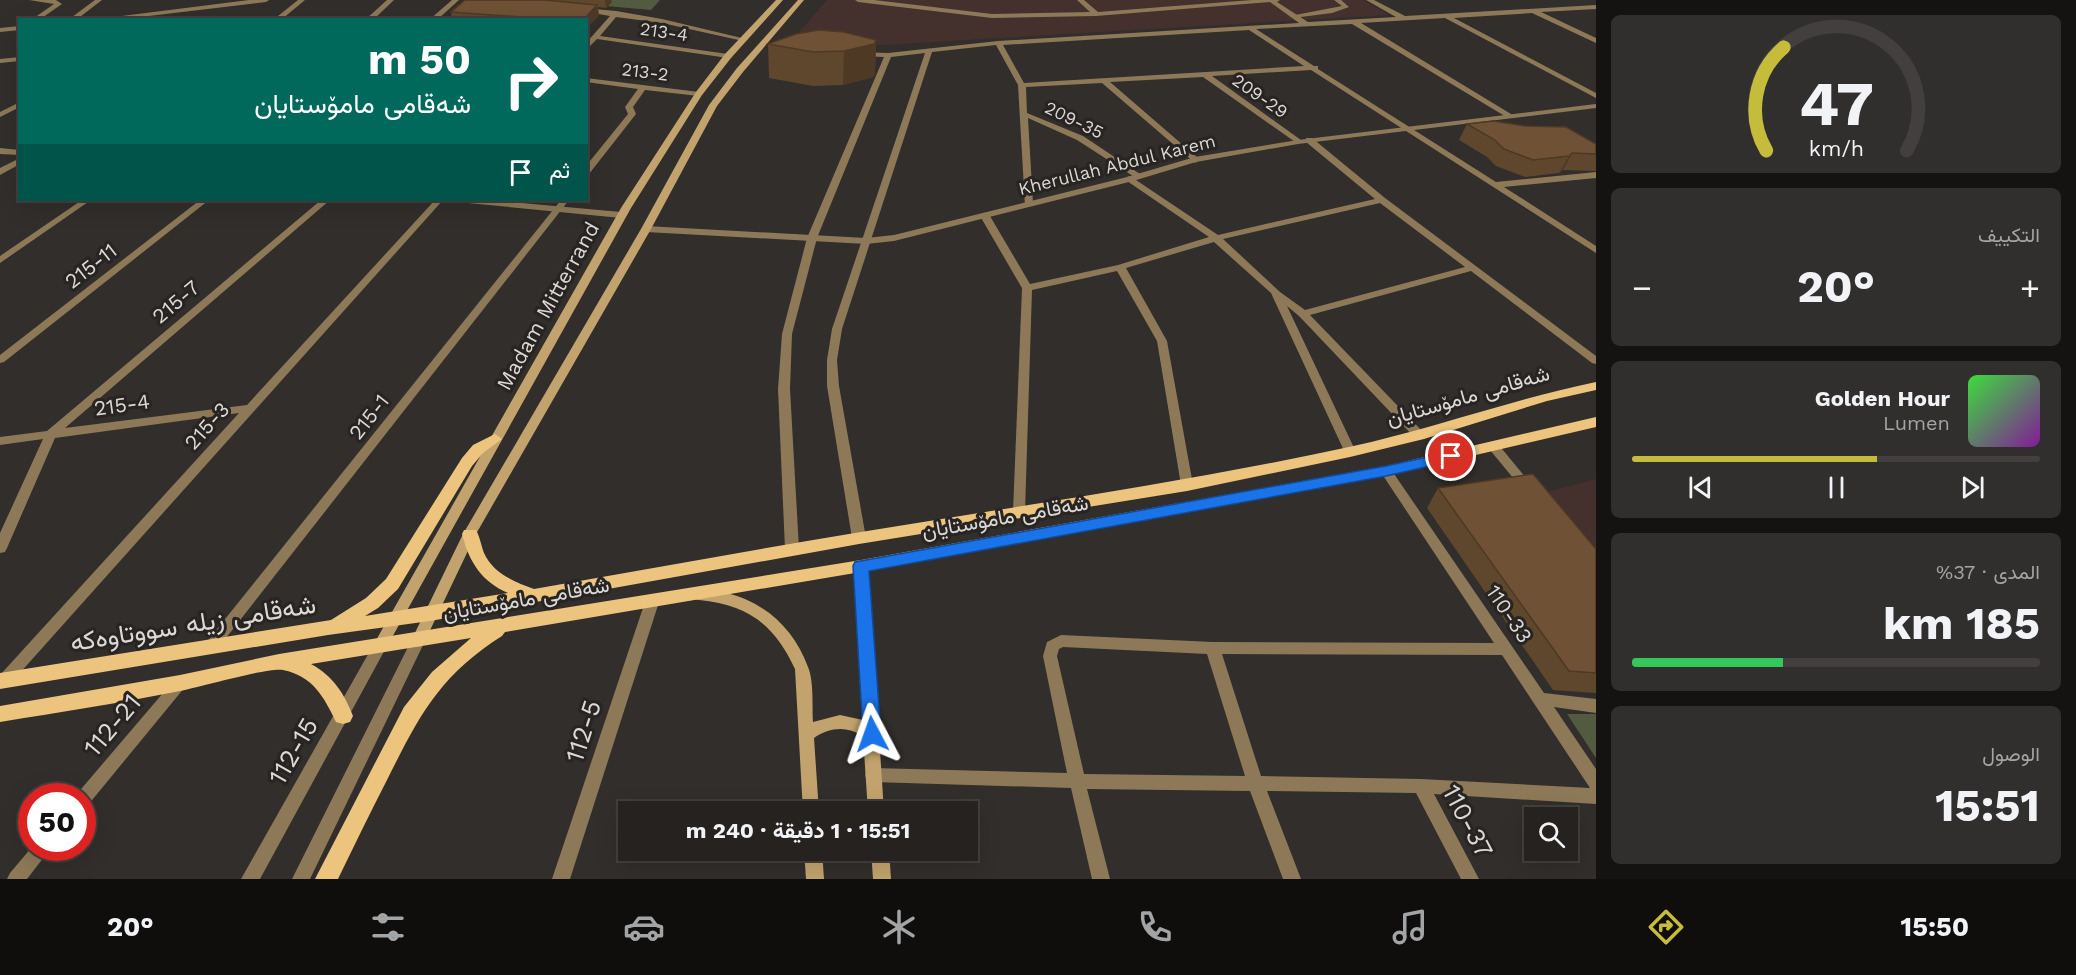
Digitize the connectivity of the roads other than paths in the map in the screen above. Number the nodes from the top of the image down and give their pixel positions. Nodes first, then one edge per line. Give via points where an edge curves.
1 (32, 0) edge
2 (99, 0) edge
3 (218, 0) edge
4 (266, 0) edge
5 (302, 0) edge
6 (391, 0) edge
7 (456, 0) edge
8 (780, 0) edge
9 (801, 0) edge
10 (858, 0) edge
11 (1080, 0) edge
12 (1337, 0) edge
13 (1369, 0) edge
14 (1274, 1) edge
15 (209, 6) junction
16 (1596, 7) edge
17 (198, 8) junction
18 (569, 9) edge
19 (1532, 10) junction
20 (616, 14) junction
21 (1096, 14) junction
22 (1293, 16) junction
23 (1447, 16) junction
24 (37, 18) edge
25 (74, 18) edge
26 (110, 18) edge
27 (185, 18) edge
28 (279, 18) edge
29 (370, 18) edge
30 (434, 18) edge
31 (1405, 19) junction
32 (1354, 22) junction
33 (1307, 26) junction
34 (18, 28) edge
35 (1251, 29) junction
36 (0, 30) edge
37 (595, 37) junction
38 (743, 39) junction
39 (1596, 41) edge
40 (998, 43) junction
41 (588, 46) edge
42 (930, 48) junction
43 (854, 54) edge
44 (888, 54) junction
45 (728, 56) junction
46 (18, 59) edge
47 (0, 61) edge
48 (1315, 68) junction
49 (1205, 75) junction
50 (588, 80) edge
51 (1105, 82) junction
52 (1022, 85) junction
53 (643, 87) junction
54 (699, 94) junction
55 (1596, 96) edge
56 (18, 105) edge
57 (1596, 106) edge
58 (1024, 114) junction
59 (0, 115) edge
60 (1508, 116) junction
61 (1409, 128) junction
62 (1303, 141) junction
63 (0, 151) edge
64 (18, 153) edge
65 (1195, 160) junction
66 (18, 161) edge
67 (588, 169) edge
68 (0, 172) edge
69 (1596, 175) edge
70 (1135, 178) junction
71 (1496, 185) junction
72 (86, 201) edge
73 (204, 201) edge
74 (325, 201) edge
75 (438, 201) edge
76 (491, 201) edge
77 (1382, 201) junction
78 (561, 204) edge
79 (1028, 204) junction
80 (621, 215) junction
81 (986, 216) junction
82 (646, 229) junction
83 (812, 238) junction
84 (1216, 238) junction
85 (867, 241) junction
86 (1596, 250) edge
87 (0, 260) edge
88 (1120, 267) junction
89 (1472, 268) junction
90 (1027, 288) junction
91 (1275, 292) junction
92 (1303, 314) junction
93 (0, 360) edge
94 (1596, 362) edge
95 (1596, 386) edge
96 (250, 408) junction
97 (1596, 422) edge
98 (51, 434) junction
99 (1419, 435) junction
100 (495, 439) junction
101 (0, 441) edge
102 (1494, 447) junction
103 (1350, 452) junction
104 (1386, 471) junction
105 (1187, 485) junction
106 (1538, 500) edge
107 (1019, 512) junction
108 (470, 534) junction
109 (859, 537) junction
110 (0, 548) edge
111 (792, 549) junction
112 (861, 566) junction
113 (686, 594) junction
114 (535, 596) junction
115 (653, 599) junction
116 (430, 614) junction
117 (394, 619) junction
118 (505, 625) junction
119 (328, 628) junction
120 (418, 640) junction
121 (380, 646) junction
122 (210, 648) junction
123 (1213, 648) junction
124 (1507, 649) junction
125 (279, 662) junction
126 (3, 681) edge
127 (180, 684) junction
128 (1541, 699) junction
129 (1596, 706) edge
130 (0, 714) edge
131 (343, 716) junction
132 (807, 734) junction
133 (872, 734) junction
134 (873, 775) junction
135 (1077, 781) junction
136 (1255, 782) junction
137 (96, 783) edge
138 (1596, 783) edge
139 (1420, 786) junction
140 (1596, 796) edge
141 (810, 801) edge
142 (875, 801) edge
143 (31, 861) edge
144 (814, 861) edge
145 (881, 861) edge
146 (15, 879) edge
147 (249, 879) edge
148 (301, 879) edge
149 (326, 879) edge
150 (561, 879) edge
151 (815, 879) edge
152 (882, 879) edge
153 (1101, 879) edge
154 (1292, 879) edge
155 (1470, 879) edge

1 - 24 street via 59,4
2 - 25 street
3 - 15 street
4 - 15 street
5 - 28 street
6 - 29 street
7 - 30 street
8 - 38 main road, Madam Mitterrand
9 - 82 main road via 713,105
10 - 21 street via 992,16
11 - 21 street
12 - 22 lane via 1346,7
13 - 31 street
14 - 21 street
14 - 22 street
15 - 17 street
16 - 19 street
17 - 26 street
17 - 27 street
18 - 20 street
19 - 23 street
19 - 39 street
20 - 37 street
20 - 38 street
22 - 33 street
23 - 31 street
23 - 55 street
31 - 32 street
32 - 33 street
32 - 60 street
33 - 35 street
34 - 36 street
35 - 40 street
35 - 48 street
37 - 41 street
37 - 45 street, 213-4
38 - 45 main road, Madam Mitterrand
40 - 42 street
40 - 52 street
42 - 44 street
42 - 85 street
43 - 44 street
44 - 83 street
45 - 54 main road, Madam Mitterrand
46 - 47 street
48 - 49 street
48 - 61 street
49 - 51 street
49 - 62 street, 209-29
50 - 53 street, 213-2
51 - 52 street
51 - 65 street
52 - 58 street
53 - 54 street, 213-2
53 - 67 street via 629,107 632,114
54 - 80 main road, Madam Mitterrand
56 - 59 street
57 - 60 street, Kherullah Abdul Karem
58 - 70 street, 209-35 via 1080,138
58 - 79 street
60 - 61 street, Kherullah Abdul Karem
61 - 62 street, Kherullah Abdul Karem
61 - 71 street
62 - 65 street, Kherullah Abdul Karem
62 - 77 street, 209-29
63 - 64 street
65 - 70 street, Kherullah Abdul Karem
66 - 68 street
69 - 71 street
70 - 79 street, Kherullah Abdul Karem
70 - 84 street, 209-35
71 - 86 street
72 - 87 street
73 - 93 street, 215-11
74 - 98 street, 215-7
75 - 96 street, 215-3
76 - 78 street
77 - 84 street
77 - 89 street, 209-29
78 - 80 street
78 - 122 street, 215-1
79 - 81 street, Kherullah Abdul Karem
80 - 100 main road, Madam Mitterrand
81 - 85 street, Kherullah Abdul Karem
81 - 90 street
82 - 83 street, Kherullah Abdul Karem
82 - 108 main road
83 - 85 street, Kherullah Abdul Karem
83 - 111 street via 787,334 784,363
84 - 88 street
84 - 91 street, 209-35
85 - 109 street via 837,329 832,360
88 - 90 street
88 - 105 street via 1162,341
89 - 92 street
89 - 94 street, 209-29
90 - 107 street
91 - 92 street, 209-35
91 - 103 street
92 - 99 street, 209-35
95 - 99 main road, شەقامی مامۆستایان via 1545,397
96 - 98 street, 215-4
96 - 126 street, 215-3
97 - 102 main road, شەقامی مامۆستایان
98 - 101 street, 215-4
98 - 110 street
99 - 103 main road, شەقامی مامۆستایان
100 - 117 main road, Madam Mitterrand
100 - 119 main road via 478,449 467,462 392,584 358,612
102 - 104 main road, شەقامی مامۆستایان
102 - 106 street
103 - 105 main road, شەقامی مامۆستایان
104 - 112 main road, شەقامی مامۆستایان
104 - 124 street, 110-33
105 - 107 main road, شەقامی مامۆستایان
107 - 109 main road, شەقامی مامۆستایان
108 - 114 main road via 481,566 513,589
108 - 116 main road
109 - 111 main road, شەقامی مامۆستایان
111 - 114 main road, شەقامی مامۆستایان
112 - 113 main road, شەقامی مامۆستایان
112 - 133 main road
113 - 115 main road, شەقامی مامۆستایان
113 - 132 main road via 746,604 782,632 802,669
114 - 116 main road, شەقامی مامۆستایان
115 - 118 main road, شەقامی مامۆستایان
115 - 150 street, 112-5
116 - 117 main road, شەقامی مامۆستایان
116 - 120 main road
117 - 119 main road, شەقامی زیلە سووتاوەکە
117 - 121 main road, Madam Mitterrand
118 - 120 main road, شەقامی مامۆستایان
118 - 149 main road via 465,651 422,697
119 - 122 main road, شەقامی زیلە سووتاوەکە
120 - 121 main road, شەقامی مامۆستایان
120 - 148 street
121 - 125 main road
121 - 131 street, 112-15
122 - 126 main road, شەقامی زیلە سووتاوەکە
123 - 124 street
123 - 135 street via 1061,641 1052,646 1050,656
123 - 136 street
124 - 128 street, 110-33
125 - 127 main road
125 - 131 main road via 310,671 322,679 339,702
127 - 130 main road
127 - 137 street, 112-21
128 - 129 street
128 - 138 street, 110-33
131 - 147 street, 112-15
132 - 133 main road via 816,726 838,721 862,726
132 - 141 main road
133 - 134 main road
134 - 135 street
134 - 142 main road
135 - 136 street
135 - 153 street
136 - 139 street
136 - 154 street
139 - 140 street
139 - 155 street, 110-37
143 - 146 street
144 - 151 main road
145 - 152 main road

